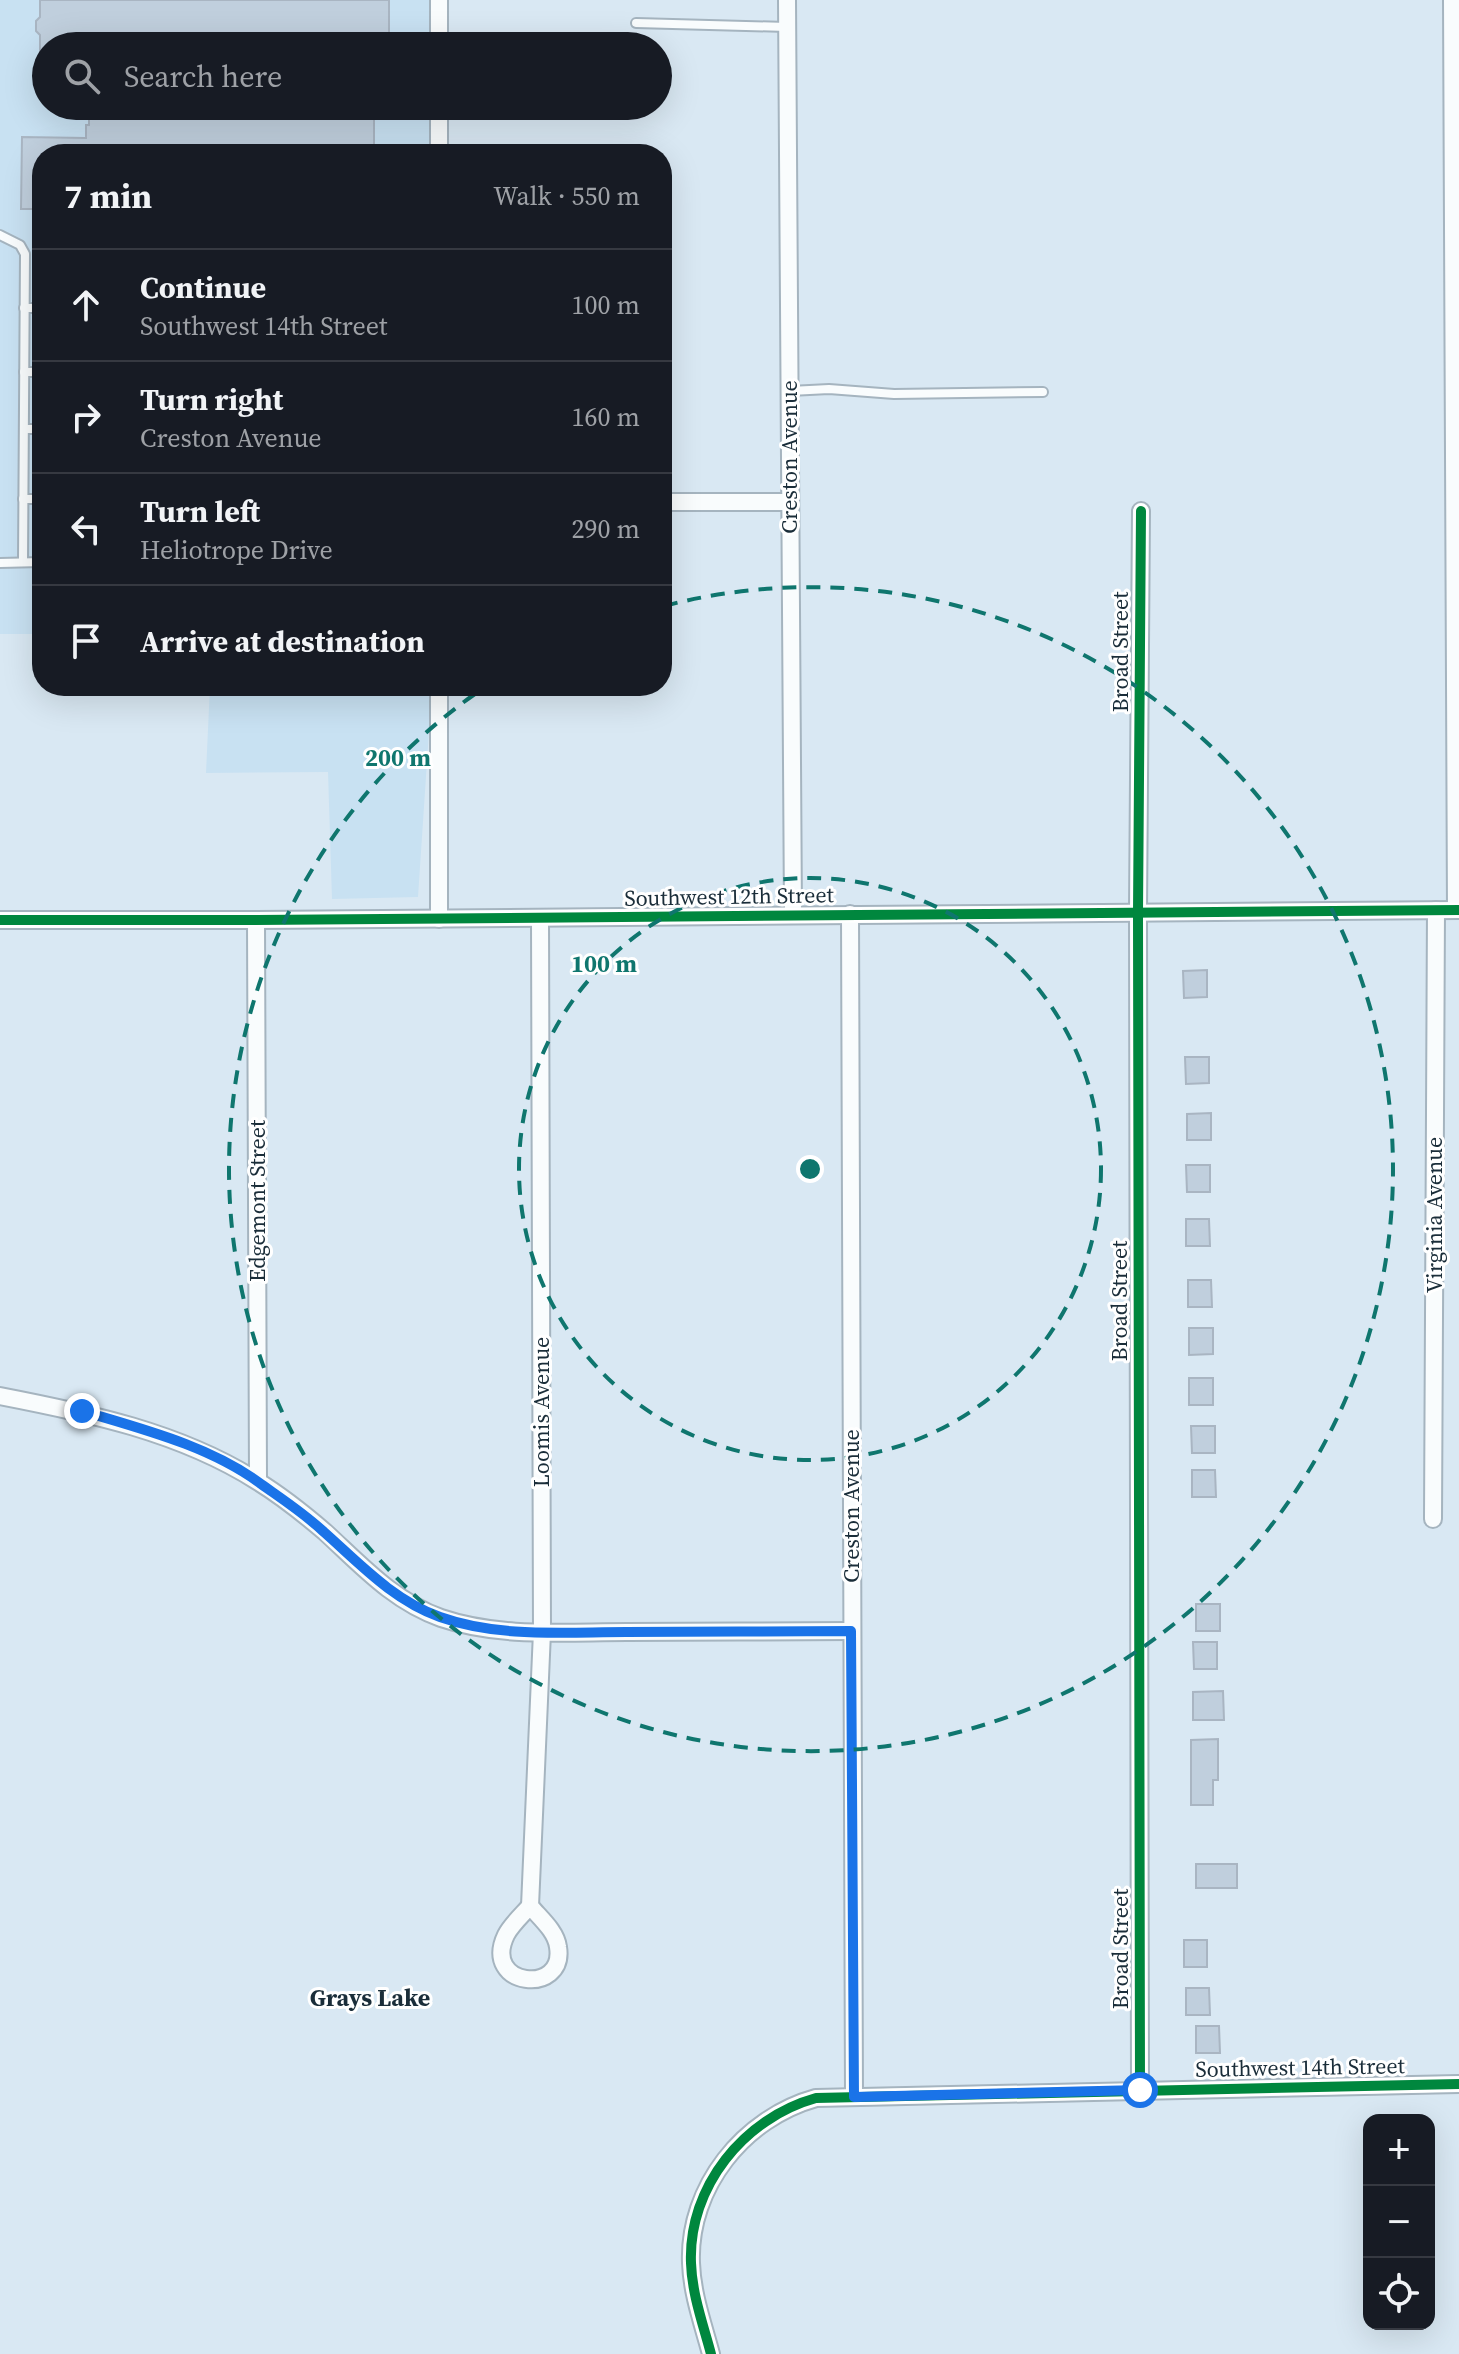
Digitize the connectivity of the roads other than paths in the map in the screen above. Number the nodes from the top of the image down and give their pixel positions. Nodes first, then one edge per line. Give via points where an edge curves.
1 (439, 0) edge
2 (787, 0) edge
3 (1452, 0) edge
4 (636, 23) dead end
5 (787, 27) junction
6 (439, 32) edge
7 (439, 120) edge
8 (439, 144) edge
9 (0, 235) edge
10 (24, 308) junction
11 (32, 308) edge
12 (24, 372) junction
13 (32, 372) edge
14 (789, 391) junction
15 (1043, 392) dead end
16 (24, 429) junction
17 (32, 429) edge
18 (23, 499) junction
19 (32, 499) edge
20 (672, 502) edge
21 (790, 502) junction
22 (1141, 511) dead end
23 (23, 562) junction
24 (32, 562) edge
25 (0, 563) edge
26 (439, 696) edge
27 (1436, 910) junction
28 (1457, 910) edge
29 (1138, 912) junction
30 (850, 914) junction
31 (793, 915) junction
32 (540, 918) junction
33 (439, 919) junction
34 (0, 920) edge
35 (256, 920) junction
36 (0, 1396) edge
37 (258, 1481) junction
38 (1433, 1519) dead end
39 (851, 1631) junction
40 (542, 1632) junction
41 (530, 1906) dead end
42 (1459, 2084) edge
43 (1140, 2090) junction
44 (854, 2097) junction
45 (711, 2354) edge

1 - 6 street
2 - 5 street, Creston Avenue
3 - 28 street
4 - 5 lane
5 - 14 street, Creston Avenue
7 - 8 street
9 - 10 lane via 20,245 25,254
10 - 11 lane
10 - 12 lane
12 - 13 lane
12 - 16 lane
14 - 15 lane
14 - 21 street, Creston Avenue
16 - 17 lane
16 - 18 lane
18 - 19 lane
18 - 23 lane
20 - 21 street
21 - 31 street, Creston Avenue
22 - 29 street, Broad Street
23 - 24 lane
23 - 25 lane
26 - 33 street
27 - 28 street, Southwest 12th Street
27 - 29 street, Southwest 12th Street
27 - 38 street, Virginia Avenue
29 - 30 street, Southwest 12th Street
29 - 43 street, Broad Street
30 - 31 street, Southwest 12th Street
30 - 39 street, Creston Avenue
31 - 32 street, Southwest 12th Street
32 - 33 street, Southwest 12th Street
32 - 40 street, Loomis Avenue
33 - 35 street, Southwest 12th Street
34 - 35 street, Southwest 12th Street
35 - 37 street, Edgemont Street
36 - 37 street via 82,1411 152,1432
37 - 40 street via 375,1580 418,1607 490,1630
39 - 40 street
39 - 44 street, Creston Avenue
40 - 41 street, Loomis Avenue
42 - 43 street, Southwest 14th Street
43 - 44 street, Southwest 14th Street
44 - 45 street, Southwest 14th Street via 816,2098 783,2109 733,2149 711,2181 692,2231 691,2263

